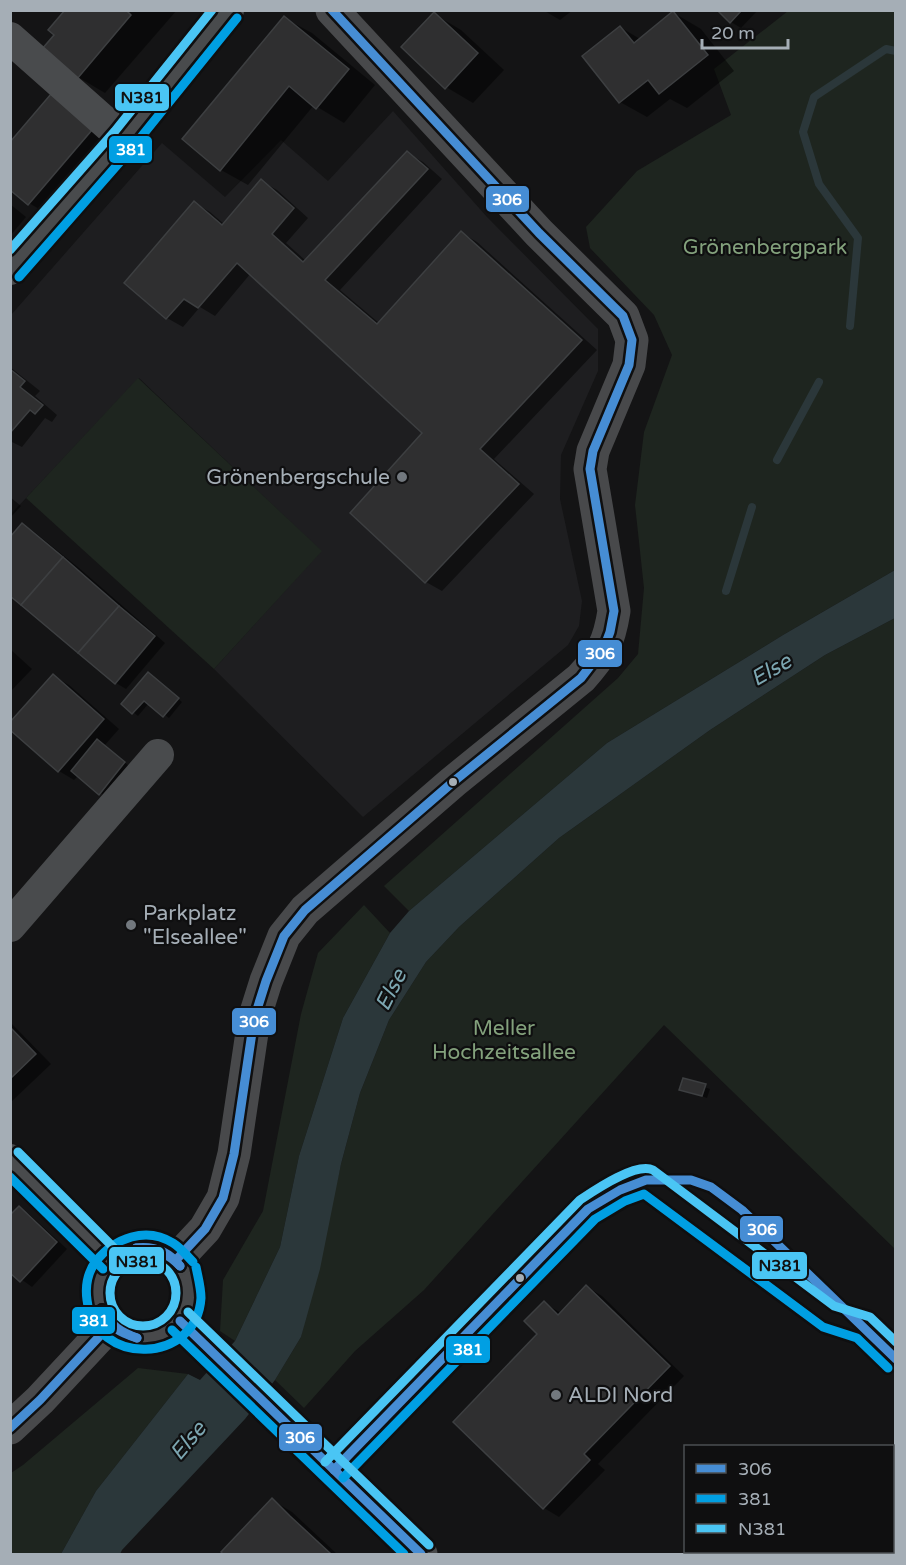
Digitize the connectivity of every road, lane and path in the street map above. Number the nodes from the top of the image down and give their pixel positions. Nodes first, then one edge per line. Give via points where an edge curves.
1 (228, 10) edge
2 (332, 10) edge
3 (10, 38) edge
4 (124, 139) junction
5 (10, 269) edge
6 (158, 755) dead end
7 (10, 926) edge
8 (10, 1160) edge
9 (176, 1260) junction
10 (111, 1261) junction
11 (180, 1321) junction
12 (110, 1325) junction
13 (10, 1428) edge
14 (421, 1554) edge

1 - 4 street
2 - 9 street via 539,233 623,316 632,340 629,365 593,451 590,469 614,611 611,634 598,660 581,678 305,910 284,936 254,1019 234,1154 223,1198 205,1229
3 - 4 street
4 - 5 street
6 - 7 street
8 - 10 street
9 - 10 street via 150,1247 122,1252
9 - 11 street via 189,1284 189,1298
10 - 12 street via 98,1287 99,1302
11 - 12 street via 166,1333 139,1339
11 - 14 street
12 - 13 street

